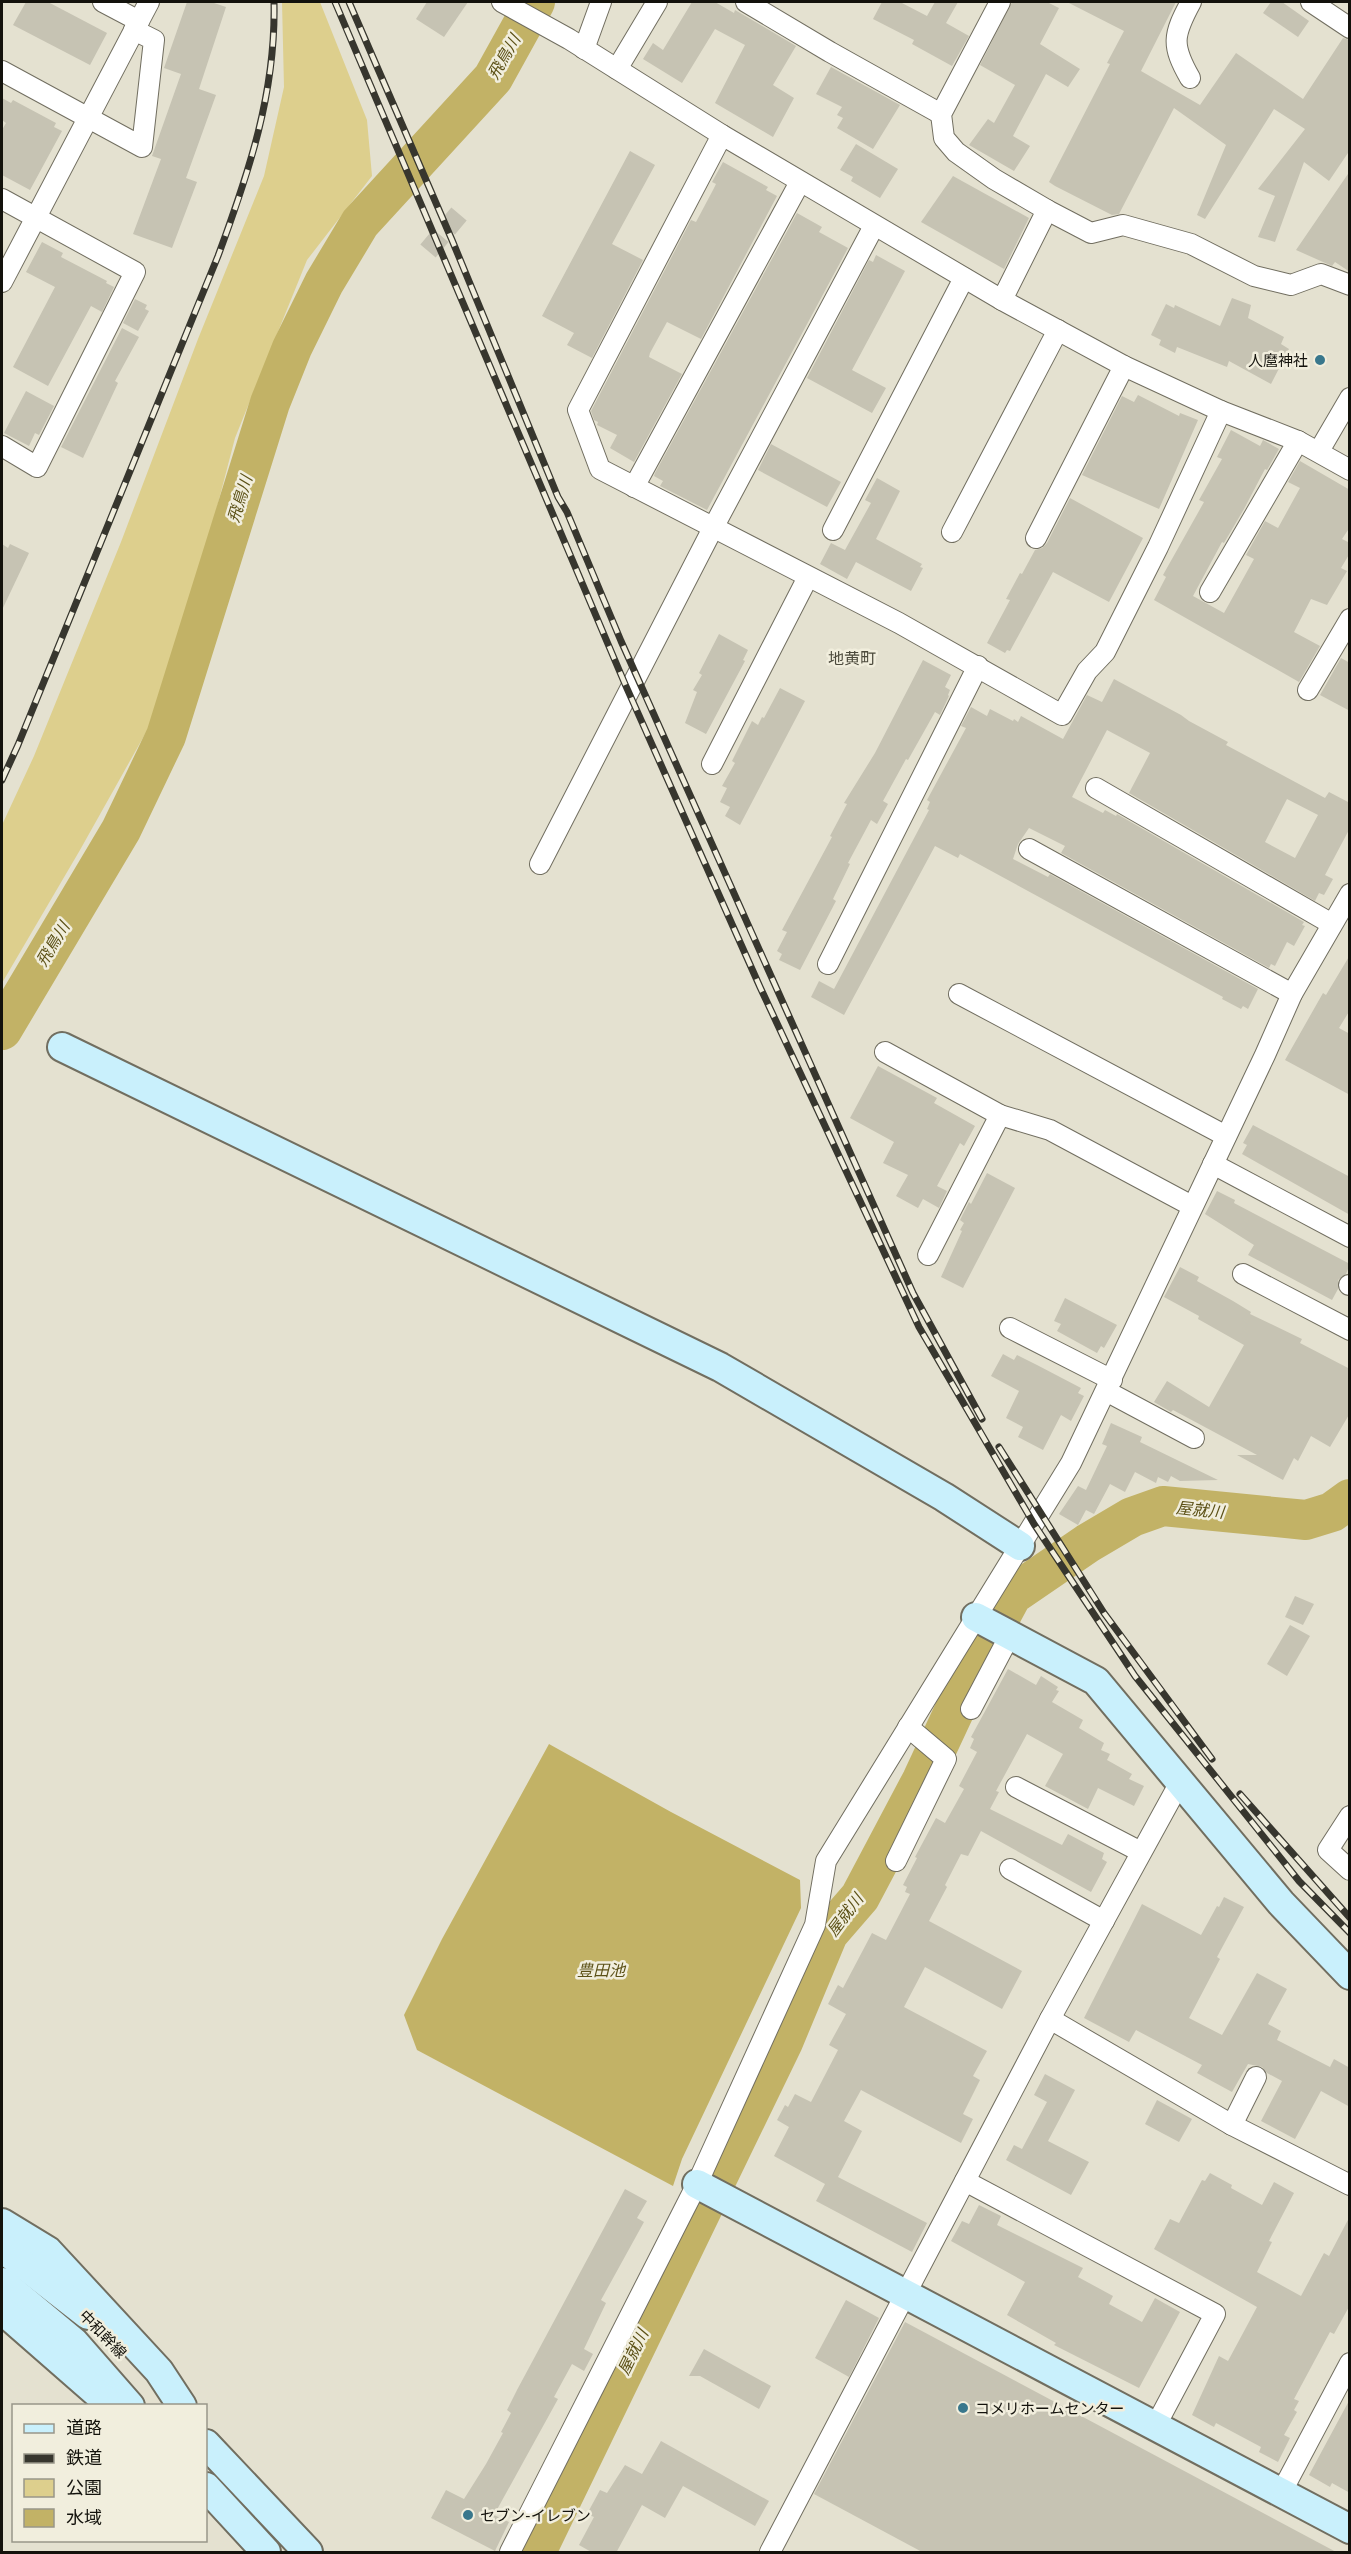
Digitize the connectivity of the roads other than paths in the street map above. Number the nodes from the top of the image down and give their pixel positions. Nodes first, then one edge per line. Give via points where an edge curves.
1 (103, 2) edge
2 (149, 2) edge
3 (502, 2) edge
4 (601, 2) edge
5 (657, 2) edge
6 (746, 2) edge
7 (1000, 2) edge
8 (1191, 2) edge
9 (1311, 2) edge
10 (137, 26) junction
11 (1350, 28) edge
12 (577, 44) junction
13 (617, 69) junction
14 (2, 71) edge
15 (1190, 78) dead end
16 (941, 114) junction
17 (88, 118) junction
18 (722, 135) junction
19 (800, 182) junction
20 (2, 199) edge
21 (1047, 210) junction
22 (36, 218) junction
23 (874, 226) junction
24 (964, 278) junction
25 (2, 282) edge
26 (1350, 285) edge
27 (1002, 300) junction
28 (1058, 330) junction
29 (1124, 366) junction
30 (1350, 399) edge
31 (1221, 411) junction
32 (1298, 441) junction
33 (2, 446) edge
34 (1319, 452) junction
35 (1350, 470) edge
36 (634, 487) junction
37 (713, 528) junction
38 (833, 530) dead end
39 (952, 532) dead end
40 (1036, 538) dead end
41 (808, 577) junction
42 (1209, 592) dead end
43 (1350, 619) edge
44 (978, 666) junction
45 (1308, 690) dead end
46 (712, 764) dead end
47 (1096, 788) dead end
48 (1029, 849) dead end
49 (540, 864) dead end
50 (1350, 894) edge
51 (1332, 924) junction
52 (828, 964) dead end
53 (959, 994) dead end
54 (1292, 994) junction
55 (62, 1047) dead end
56 (885, 1052) dead end
57 (1000, 1115) junction
58 (1226, 1136) junction
59 (1213, 1164) junction
60 (1192, 1206) junction
61 (1350, 1237) edge
62 (928, 1256) dead end
63 (1243, 1274) dead end
64 (1010, 1329) dead end
65 (1350, 1330) edge
66 (1109, 1386) junction
67 (1194, 1438) dead end
68 (1020, 1546) junction
69 (994, 1627) junction
70 (971, 1709) dead end
71 (908, 1727) junction
72 (1179, 1784) junction
73 (1016, 1787) dead end
74 (1350, 1816) edge
75 (1141, 1852) junction
76 (896, 1861) dead end
77 (1010, 1869) dead end
78 (1350, 1870) edge
79 (1104, 1921) junction
80 (1350, 1975) edge
81 (1050, 2019) junction
82 (1256, 2077) dead end
83 (1232, 2125) junction
84 (965, 2181) junction
85 (697, 2184) junction
86 (1350, 2185) edge
87 (2, 2223) edge
88 (2, 2248) edge
89 (2, 2282) edge
90 (904, 2294) junction
91 (2, 2310) edge
92 (1350, 2363) edge
93 (109, 2404) edge
94 (128, 2404) edge
95 (167, 2404) edge
96 (181, 2404) edge
97 (1156, 2425) junction
98 (208, 2446) edge
99 (207, 2488) edge
100 (1281, 2493) junction
101 (1350, 2529) edge
102 (266, 2553) edge
103 (308, 2553) edge
104 (510, 2553) edge
105 (770, 2553) edge

1 - 10 street
2 - 10 street
3 - 12 street
4 - 12 street
5 - 13 street
6 - 16 street
7 - 16 street
8 - 15 street via 1176,35 1178,57
9 - 11 street
10 - 17 street
10 - 17 street via 154,40 142,147
12 - 13 street
13 - 18 street
14 - 17 street
16 - 21 street via 944,138 956,152
17 - 22 street
18 - 19 street
18 - 36 street via 578,410 600,469
19 - 23 street
19 - 36 street
20 - 22 street
21 - 26 street via 1091,232 1123,225 1191,244 1254,276 1291,285 1321,274
21 - 27 street
22 - 25 street
22 - 33 street via 135,272 37,467
23 - 24 street
23 - 37 street
24 - 27 street
24 - 38 street
27 - 28 street
28 - 29 street
28 - 39 street
29 - 31 street
29 - 40 street
30 - 34 street
31 - 32 street
31 - 44 street via 1105,652 1087,670 1062,715
32 - 34 street
32 - 42 street
34 - 35 street
36 - 37 street
37 - 41 street
37 - 49 street
41 - 44 street
41 - 46 street
43 - 45 street
44 - 52 street
47 - 51 street
48 - 54 street
50 - 51 street
51 - 54 street
53 - 58 street
54 - 58 street
55 - 68 street via 720,1366
56 - 57 street
57 - 60 street via 1050,1130
57 - 62 street
58 - 59 street
59 - 60 street
59 - 61 street
60 - 66 street
63 - 65 street
64 - 66 street
66 - 67 street
66 - 68 street via 1071,1463
68 - 69 street
69 - 70 street
69 - 71 street
69 - 72 street via 1096,1682
71 - 76 street via 946,1759
71 - 85 street via 826,1861 815,1925
72 - 75 street
72 - 80 street via 1281,1903
73 - 75 street
74 - 78 street via 1328,1850
75 - 79 street
77 - 79 street
79 - 81 street
81 - 83 street
81 - 84 street
82 - 83 street
83 - 86 street
84 - 90 street
84 - 97 street via 1215,2314
85 - 90 street
85 - 104 street
87 - 96 street via 48,2251 159,2371
88 - 95 street, 中和幹線 via 95,2321
89 - 94 street, 中和幹線 via 74,2342
90 - 97 street
90 - 105 street
91 - 93 street
92 - 100 street
97 - 100 street
98 - 103 street
99 - 102 street
100 - 101 street

